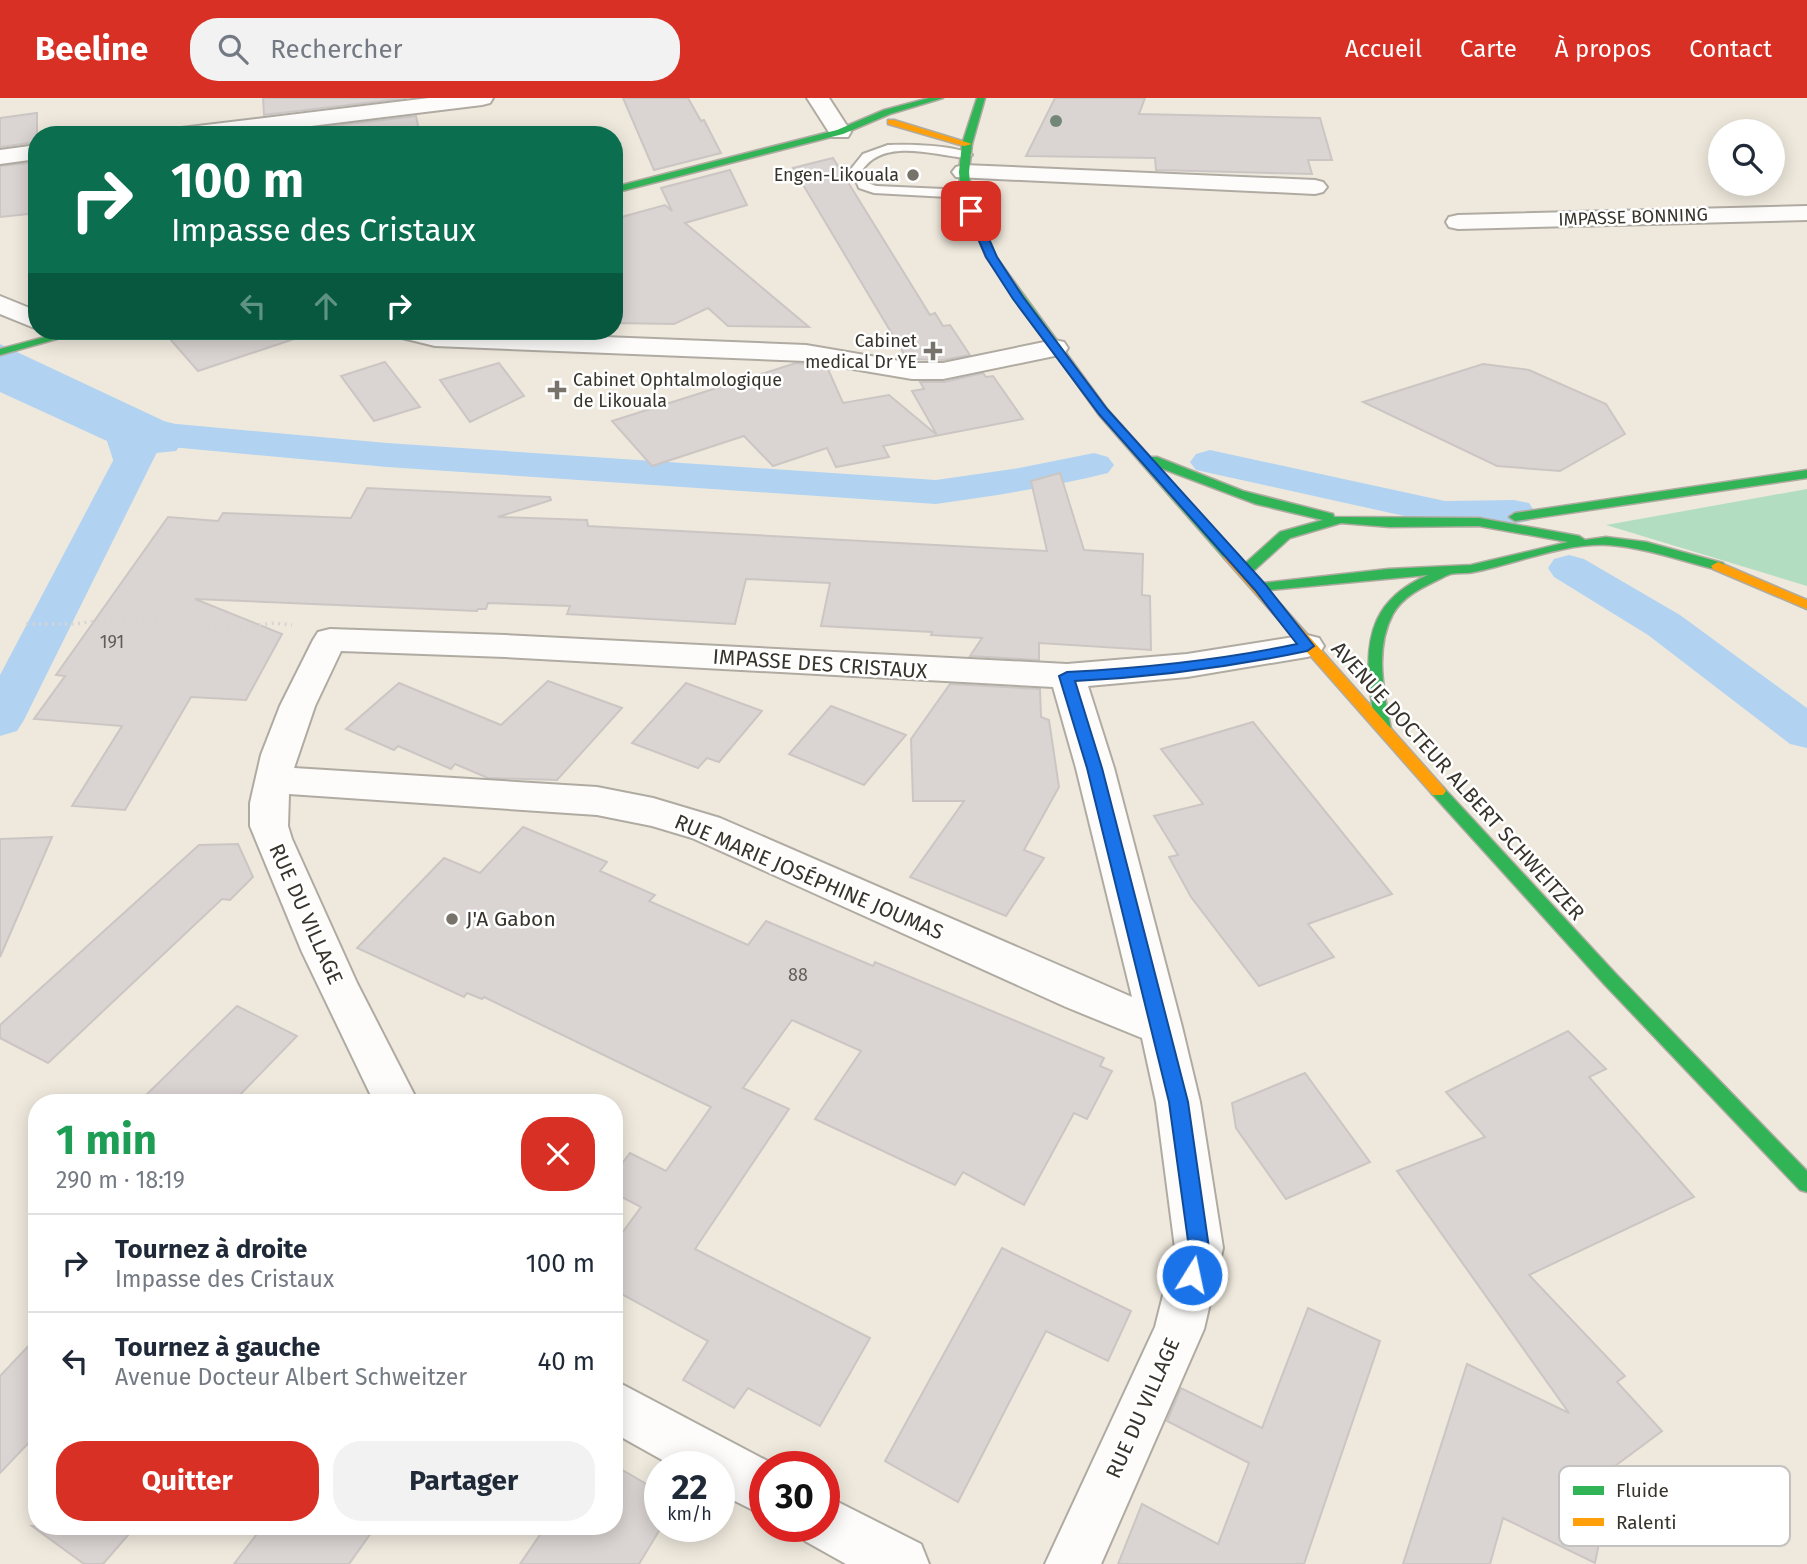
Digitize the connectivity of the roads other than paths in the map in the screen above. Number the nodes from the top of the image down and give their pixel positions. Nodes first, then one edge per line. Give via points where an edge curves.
1 (482, 98) edge
2 (818, 98) edge
3 (939, 98) edge
4 (974, 109) edge
5 (934, 118) dead end
6 (864, 122) junction
7 (891, 122) junction
8 (254, 126) edge
9 (839, 132) junction
10 (28, 153) edge
11 (0, 157) edge
12 (966, 166) junction
13 (1315, 187) dead end
14 (623, 188) edge
15 (1807, 213) edge
16 (1458, 222) dead end
17 (0, 304) edge
18 (28, 329) edge
19 (28, 336) edge
20 (470, 340) edge
21 (1054, 348) junction
22 (0, 352) edge
23 (1143, 456) junction
24 (1807, 474) edge
25 (1340, 519) junction
26 (1479, 522) junction
27 (1591, 542) junction
28 (1245, 571) junction
29 (1443, 573) junction
30 (1260, 587) junction
31 (1807, 605) edge
32 (330, 640) joint
33 (1307, 646) junction
34 (1067, 676) junction
35 (1384, 729) junction
36 (274, 780) junction
37 (1161, 1027) junction
38 (392, 1094) edge
39 (1807, 1184) edge
40 (623, 1410) edge
41 (749, 1480) edge
42 (840, 1531) edge
43 (901, 1564) edge
44 (1073, 1564) edge

1 - 8 street
2 - 9 street
3 - 6 main road
4 - 12 main road
5 - 7 main road
6 - 7 main road
6 - 9 main road
7 - 12 main road
9 - 14 main road
10 - 11 street
12 - 12 lane via 901,148 867,156 857,169 863,185 874,189
12 - 13 street
12 - 21 main road, AVENUE DOCTEUR ALBERT SCHWEITZER via 977,227 991,257
15 - 16 street, IMPASSE BONNING
17 - 18 street
19 - 22 main road
20 - 21 street via 806,353 912,371 943,371
21 - 23 main road, AVENUE DOCTEUR ALBERT SCHWEITZER
23 - 25 main road via 1284,511
23 - 28 main road, AVENUE DOCTEUR ALBERT SCHWEITZER
24 - 26 main road
25 - 26 main road
25 - 28 main road via 1284,535
26 - 27 main road
27 - 29 main road
27 - 31 main road via 1620,542 1706,563
28 - 30 main road, AVENUE DOCTEUR ALBERT SCHWEITZER
29 - 30 main road via 1377,573
29 - 35 main road via 1398,598 1381,625 1375,686
30 - 33 main road, AVENUE DOCTEUR ALBERT SCHWEITZER
32 - 34 street, IMPASSE DES CRISTAUX
32 - 36 street, RUE DU VILLAGE via 296,705
33 - 34 street, IMPASSE DES CRISTAUX via 1152,672
33 - 35 main road, AVENUE DOCTEUR ALBERT SCHWEITZER
34 - 37 street, RUE DU VILLAGE
35 - 39 main road, AVENUE DOCTEUR ALBERT SCHWEITZER via 1609,979
36 - 37 street, RUE MARIE JOSÉPHINE JOUMAS via 597,801 653,811 706,828
36 - 38 street, RUE DU VILLAGE via 269,828 296,898
37 - 44 street, RUE DU VILLAGE via 1178,1102 1199,1248 1179,1329
40 - 41 street
42 - 43 street

